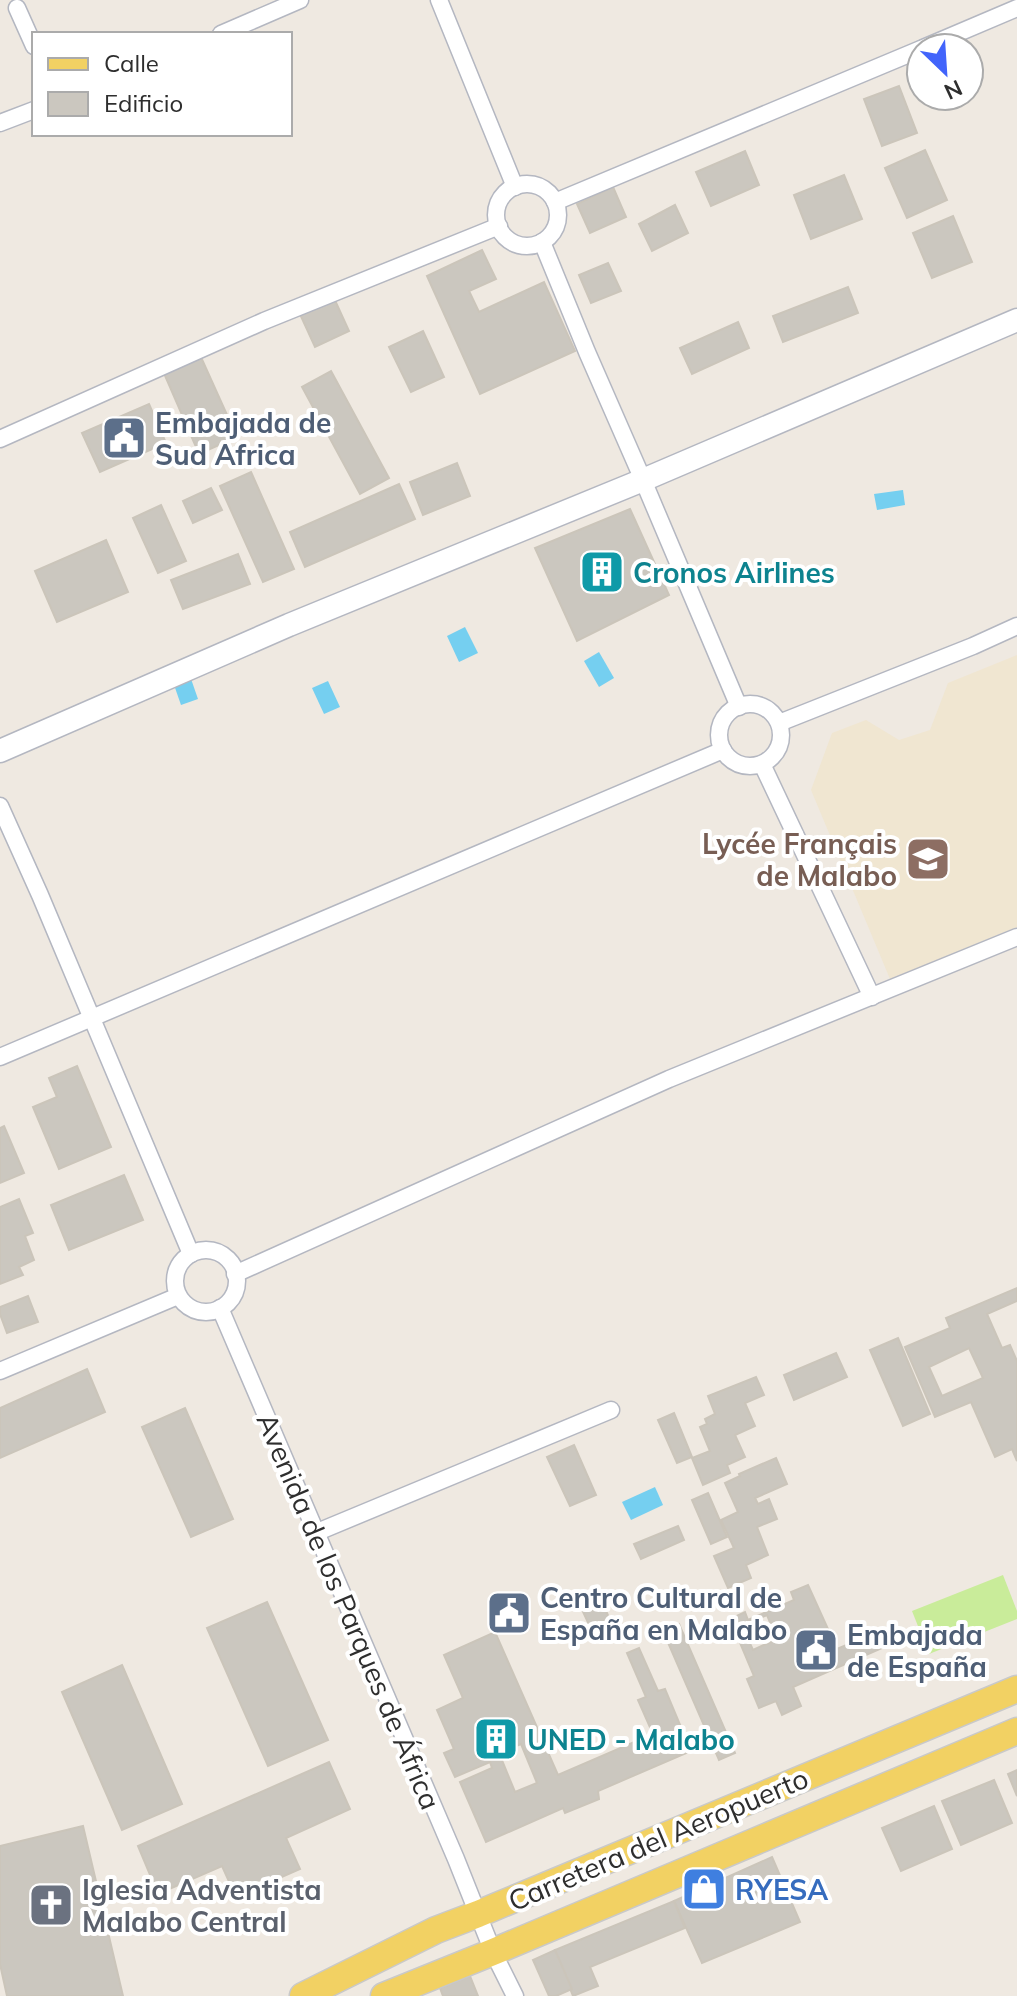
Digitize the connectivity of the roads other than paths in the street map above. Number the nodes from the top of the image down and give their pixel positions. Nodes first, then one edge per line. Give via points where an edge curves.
1 (300, 0) edge
2 (439, 0) edge
3 (17, 8) dead end
4 (1017, 8) edge
5 (226, 32) edge
6 (960, 32) edge
7 (32, 42) edge
8 (905, 55) edge
9 (32, 111) edge
10 (0, 123) edge
11 (515, 187) junction
12 (555, 202) junction
13 (499, 226) junction
14 (542, 242) junction
15 (1017, 320) edge
16 (0, 439) edge
17 (643, 480) junction
18 (1017, 626) edge
19 (739, 707) junction
20 (779, 723) junction
21 (723, 750) junction
22 (0, 751) edge
23 (762, 764) junction
24 (0, 806) edge
25 (1017, 937) edge
26 (872, 997) junction
27 (92, 1017) junction
28 (0, 1057) edge
29 (191, 1254) junction
30 (235, 1274) junction
31 (178, 1296) junction
32 (220, 1308) junction
33 (0, 1371) edge
34 (611, 1410) dead end
35 (315, 1533) junction
36 (1017, 1689) edge
37 (1017, 1731) edge
38 (478, 1914) junction
39 (493, 1952) junction
40 (422, 1988) edge
41 (303, 1996) edge
42 (384, 1996) edge
43 (515, 1996) edge

1 - 5 street
2 - 11 street
3 - 7 street
4 - 6 street
8 - 12 street
9 - 10 street
11 - 12 street via 535,185
11 - 13 street via 498,206
12 - 14 street via 557,221
13 - 14 street via 520,245
13 - 16 street via 264,321
14 - 17 street
15 - 17 street
17 - 19 street
17 - 22 street
18 - 20 street
19 - 20 street via 759,706
19 - 21 street via 723,722
20 - 23 street via 777,750
21 - 23 street via 743,765
21 - 27 street
23 - 26 street
24 - 27 street
25 - 26 street
26 - 30 street via 669,1079
27 - 28 street
27 - 29 street
29 - 30 street via 219,1253
29 - 31 street via 175,1275
30 - 32 street via 234,1294
31 - 32 street via 200,1311
31 - 33 street
32 - 35 street, Avenida de los Parques de África
34 - 35 street
35 - 38 street, Avenida de los Parques de África
36 - 38 main road, Carretera del Aeropuerto
37 - 39 main road, Carretera del Aeropuerto
38 - 39 street, Avenida de los Parques de África
38 - 41 main road, Carretera del Aeropuerto
39 - 40 main road, Carretera del Aeropuerto
39 - 43 street, Avenida de los Parques de África
40 - 42 main road, Carretera del Aeropuerto

